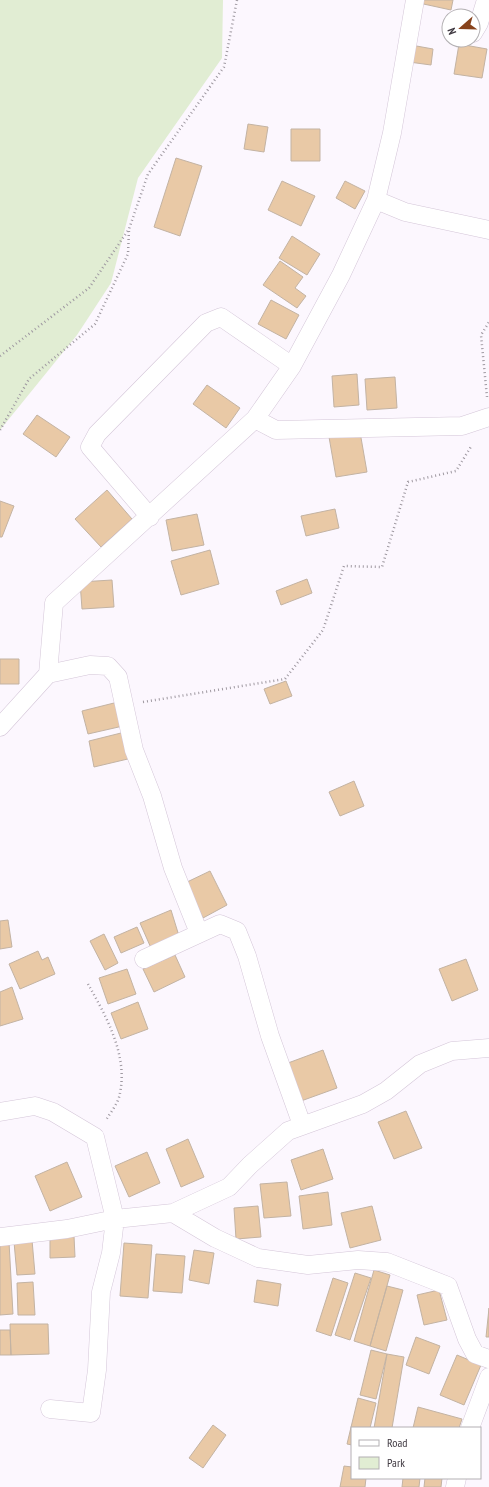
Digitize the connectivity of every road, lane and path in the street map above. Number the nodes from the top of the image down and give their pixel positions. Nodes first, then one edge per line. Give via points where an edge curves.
1 (237, 0) edge
2 (414, 0) edge
3 (486, 0) edge
4 (481, 16) edge
5 (376, 200) junction
6 (130, 230) junction
7 (489, 230) edge
8 (489, 322) edge
9 (0, 356) edge
10 (292, 366) junction
11 (489, 416) edge
12 (255, 419) junction
13 (0, 430) edge
14 (472, 444) dead end
15 (150, 517) junction
16 (48, 674) junction
17 (125, 705) junction
18 (0, 726) edge
19 (199, 933) junction
20 (144, 959) dead end
21 (88, 984) dead end
22 (489, 1048) edge
23 (0, 1112) edge
24 (302, 1125) junction
25 (95, 1138) junction
26 (173, 1213) junction
27 (115, 1219) junction
28 (0, 1237) edge
29 (489, 1359) edge
30 (489, 1377) edge
31 (50, 1409) dead end
32 (470, 1427) edge

1 - 6 path via 224,67 148,174
2 - 5 street via 392,133
3 - 4 street
5 - 7 street via 406,212
5 - 10 street via 341,275
6 - 9 path via 89,288
6 - 13 path via 128,254 95,324 29,379
8 - 11 path via 481,335
10 - 12 street
10 - 15 street via 221,317 206,323 97,434 90,447
11 - 12 street via 462,426 276,430
12 - 15 street
14 - 17 path via 456,471 408,482 382,566 344,566 323,630 285,679
15 - 16 street via 54,603
16 - 17 street via 90,665 108,666 118,677
16 - 18 street
17 - 19 street via 134,750 152,796 173,868
19 - 20 street
19 - 24 street via 220,924 237,931 247,956 270,1036
21 - 25 path via 118,1050 122,1074 120,1095
22 - 24 street via 452,1051 420,1064 386,1091 363,1104
23 - 25 street via 35,1106 53,1112
24 - 26 street via 288,1131 229,1187
25 - 27 street
26 - 27 street
26 - 29 street via 215,1238 258,1258 308,1265 358,1260 387,1262 448,1286 475,1354
27 - 28 street
27 - 31 street via 111,1253 101,1292 97,1370 91,1413
30 - 32 street

